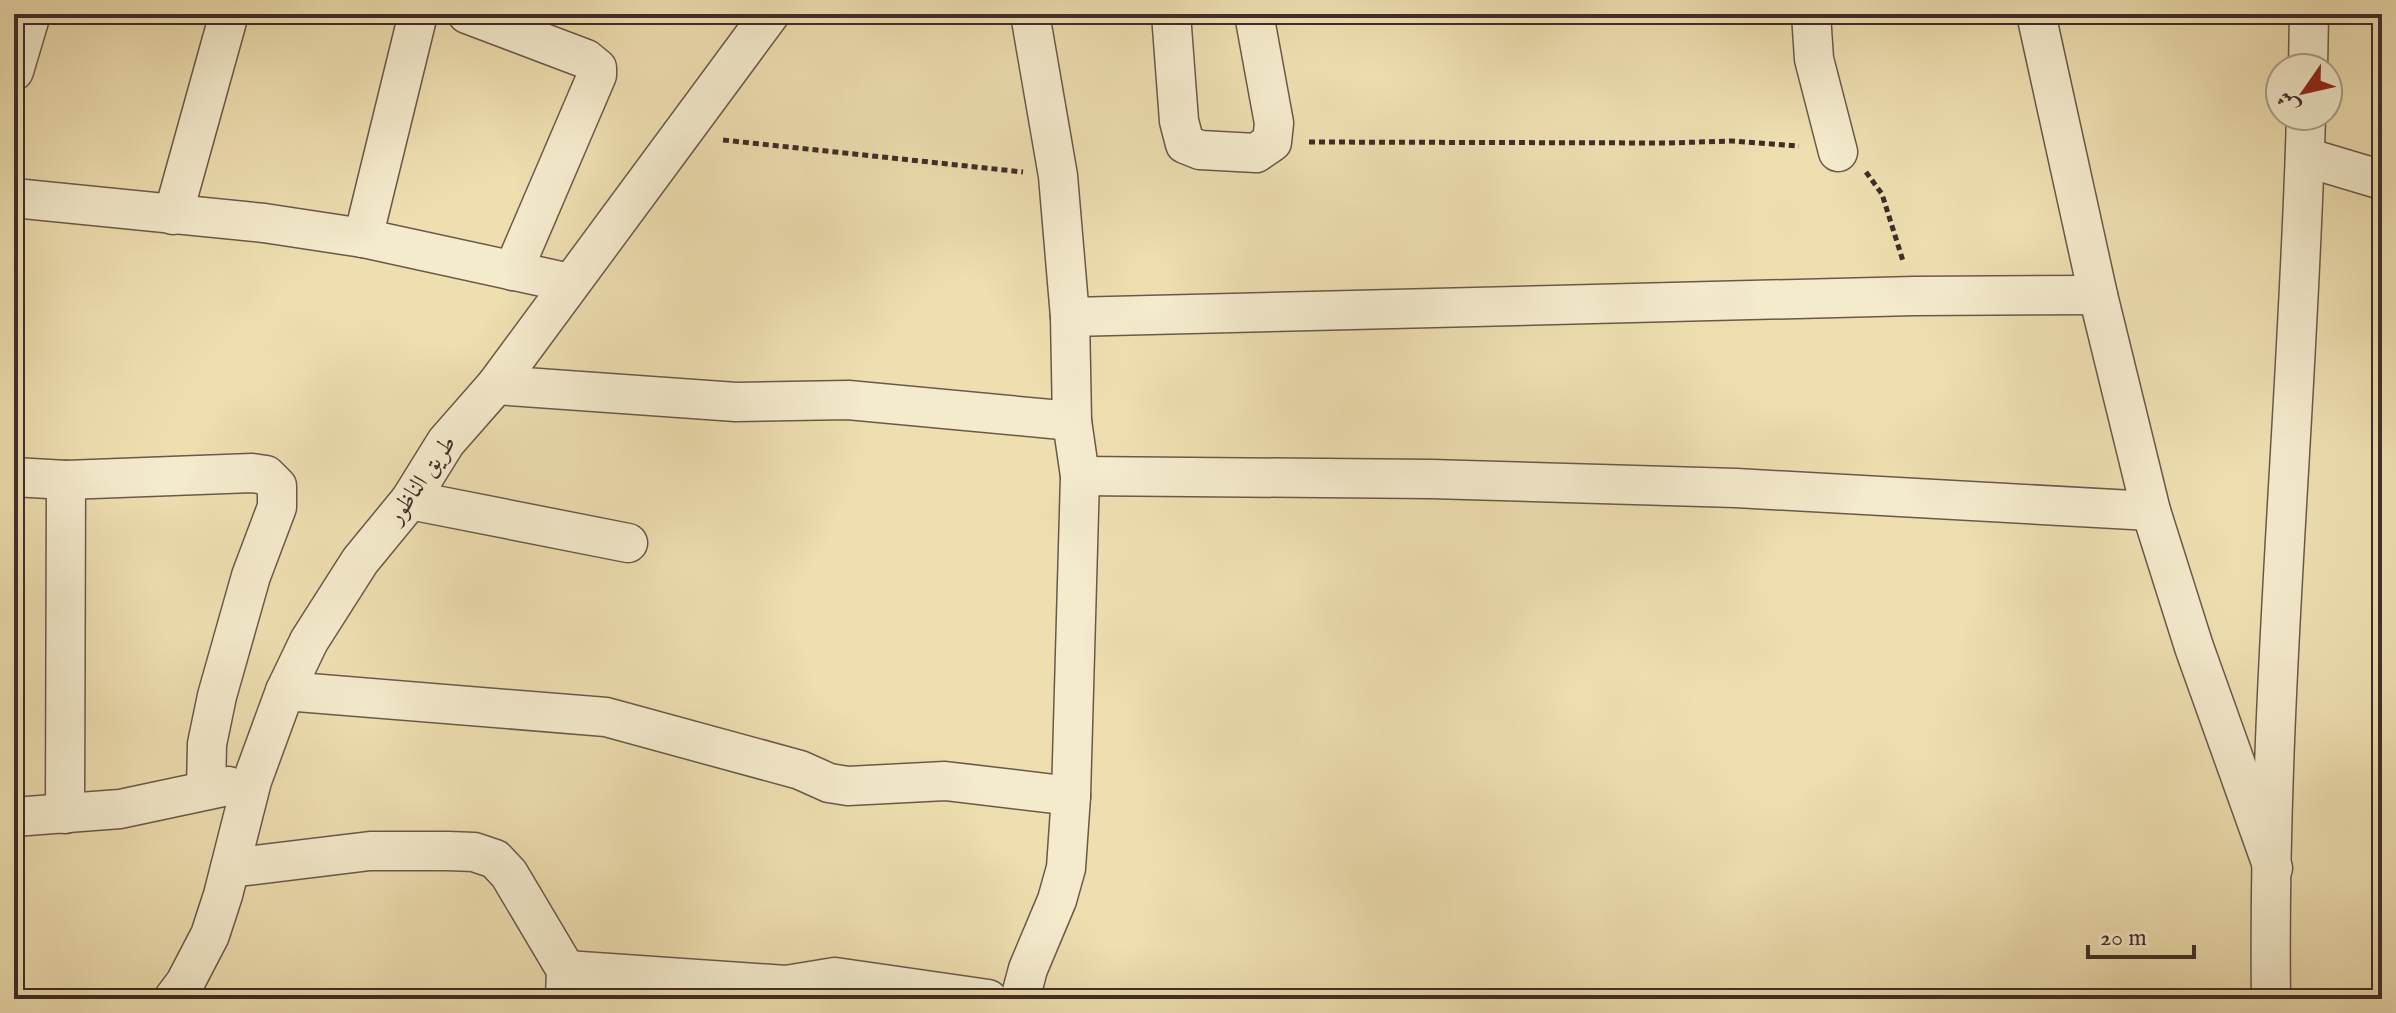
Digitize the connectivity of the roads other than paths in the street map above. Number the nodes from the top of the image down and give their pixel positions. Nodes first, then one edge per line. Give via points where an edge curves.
1 (31, 14) edge
2 (229, 14) edge
3 (418, 14) edge
4 (467, 14) edge
5 (770, 14) edge
6 (1030, 14) edge
7 (1171, 14) edge
8 (1254, 14) edge
9 (1811, 14) edge
10 (2036, 14) edge
11 (2309, 14) edge
12 (2308, 52) edge
13 (14, 71) edge
14 (2306, 132) edge
15 (1838, 152) road end
16 (2305, 157) junction
17 (2382, 180) edge
18 (14, 198) edge
19 (173, 215) junction
20 (363, 238) junction
21 (513, 271) junction
22 (570, 283) junction
23 (2098, 295) junction
24 (1070, 317) junction
25 (496, 385) junction
26 (1072, 421) junction
27 (1080, 476) junction
28 (14, 477) edge
29 (66, 480) junction
30 (410, 500) junction
31 (2151, 511) junction
32 (628, 543) dead end
33 (285, 691) junction
34 (2276, 707) junction
35 (2220, 715) junction
36 (252, 781) junction
37 (206, 790) junction
38 (1071, 796) junction
39 (65, 814) junction
40 (14, 817) edge
41 (230, 868) junction
42 (2273, 868) junction
43 (565, 984) edge
44 (704, 990) edge
45 (879, 990) edge
46 (173, 999) edge
47 (988, 999) edge
48 (1020, 999) edge
49 (2271, 999) edge

1 - 13 street
2 - 19 street
3 - 20 street
4 - 21 street via 586,59 597,68
5 - 22 street, طريق الناظور
6 - 24 street via 1058,176
7 - 8 street via 1185,144 1200,150 1256,153 1272,142 1274,123
9 - 15 street via 1814,59
10 - 23 street
11 - 12 street
14 - 16 street
16 - 17 street
16 - 34 street
18 - 19 street
19 - 20 street
20 - 21 street
21 - 22 street
22 - 25 street, طريق الناظور
23 - 24 street
23 - 31 street
24 - 26 street
25 - 26 street via 736,402 848,400
25 - 30 street, طريق الناظور via 446,442
26 - 27 street
27 - 31 street via 1721,487
27 - 38 street
28 - 29 street
29 - 37 street via 252,473 266,475 277,486 277,507 217,696 207,744
29 - 39 street
30 - 32 street
30 - 33 street, طريق الناظور via 360,561 309,641
31 - 35 street
33 - 36 street, طريق الناظور
33 - 38 street via 606,717 848,786 945,781
34 - 35 street
34 - 42 street
35 - 42 street
36 - 37 street
36 - 41 street, طريق الناظور
37 - 39 street via 120,809
38 - 48 street via 1066,868
39 - 40 street
41 - 43 street via 370,851 474,852 495,859 509,874
41 - 46 street, طريق الناظور via 210,935
42 - 49 street
43 - 44 street
44 - 45 street via 835,977
45 - 47 street

